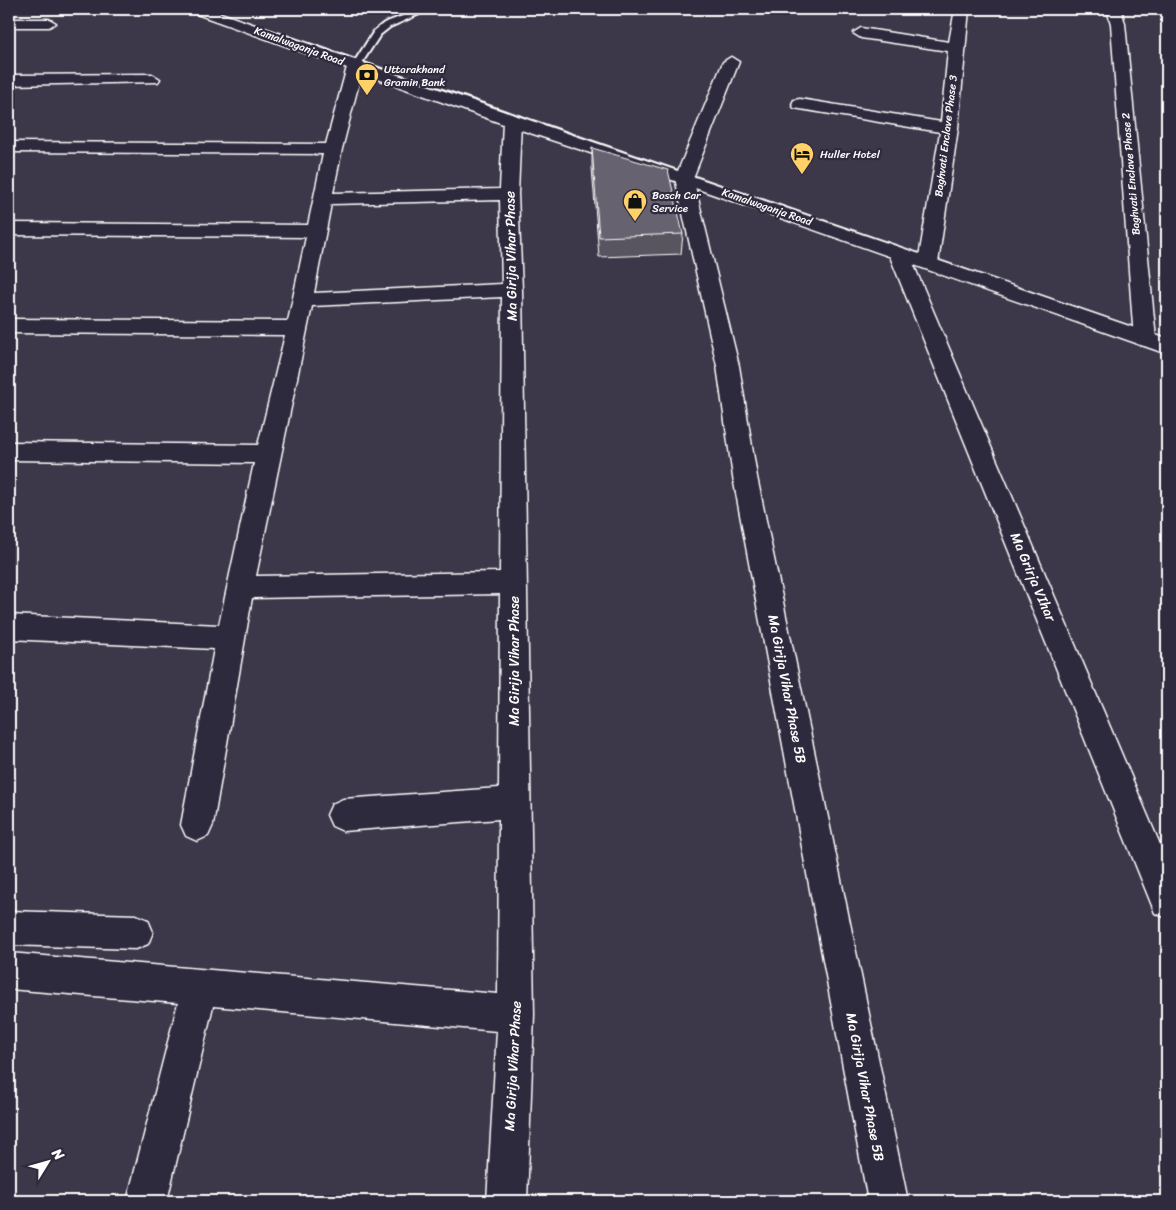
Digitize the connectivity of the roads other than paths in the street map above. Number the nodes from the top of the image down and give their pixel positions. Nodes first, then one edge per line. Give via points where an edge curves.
1 (196, 9) edge
2 (427, 9) edge
3 (962, 9) edge
4 (1114, 9) edge
5 (9, 23) edge
6 (49, 24) dead end
7 (861, 33) dead end
8 (956, 48) junction
9 (731, 62) dead end
10 (355, 67) junction
11 (152, 79) dead end
12 (9, 80) edge
13 (800, 104) dead end
14 (512, 122) junction
15 (949, 128) junction
16 (9, 147) edge
17 (333, 149) junction
18 (684, 178) junction
19 (509, 194) junction
20 (324, 199) junction
21 (9, 229) edge
22 (318, 231) junction
23 (899, 254) junction
24 (928, 263) junction
25 (512, 290) junction
26 (302, 300) junction
27 (9, 326) edge
28 (297, 328) junction
29 (1145, 339) junction
30 (1167, 347) edge
31 (9, 451) edge
32 (268, 454) junction
33 (514, 583) junction
34 (242, 587) junction
35 (9, 627) edge
36 (230, 638) junction
37 (515, 802) junction
38 (343, 816) dead end
39 (197, 825) dead end
40 (1167, 901) edge
41 (9, 928) edge
42 (136, 932) dead end
43 (9, 972) edge
44 (200, 986) junction
45 (516, 1014) junction
46 (147, 1201) edge
47 (507, 1201) edge
48 (888, 1201) edge

1 - 10 street, Kamalwaganja Road
2 - 10 lane via 387,25 377,33
3 - 8 street, Baghvati Enclave Phase 3
4 - 29 street, Baghvati Enclave Phase 2 via 1118,24
5 - 6 street
7 - 8 street
8 - 15 street, Baghvati Enclave Phase 3
9 - 18 street
10 - 14 street, Kamalwaganja Road
10 - 17 street
11 - 12 street
13 - 15 street
14 - 18 street, Kamalwaganja Road
14 - 19 street, Ma Girija Vihar Phase
15 - 24 street, Baghvati Enclave Phase 3
16 - 17 street
17 - 20 street
18 - 23 street, Kamalwaganja Road
18 - 48 street, Ma Girija Vihar Phase 5B via 728,366 745,477
19 - 20 street
19 - 25 street, Ma Girija Vihar Phase
20 - 22 street
21 - 22 street
22 - 26 street
23 - 24 street, Kamalwaganja Road
23 - 40 street, Ma Grirja VIhar
24 - 29 street, Kamalwaganja Road
25 - 26 street
25 - 33 street, Ma Girija Vihar Phase
26 - 28 street
27 - 28 street
28 - 32 street
29 - 30 street, Kamalwaganja Road
31 - 32 street
32 - 34 street
33 - 34 street
33 - 37 street, Ma Girija Vihar Phase
34 - 36 street
35 - 36 street
36 - 39 street
37 - 38 street
37 - 45 street, Ma Girija Vihar Phase
41 - 42 street
43 - 44 street
44 - 45 street
44 - 46 street
45 - 47 street, Ma Girija Vihar Phase

